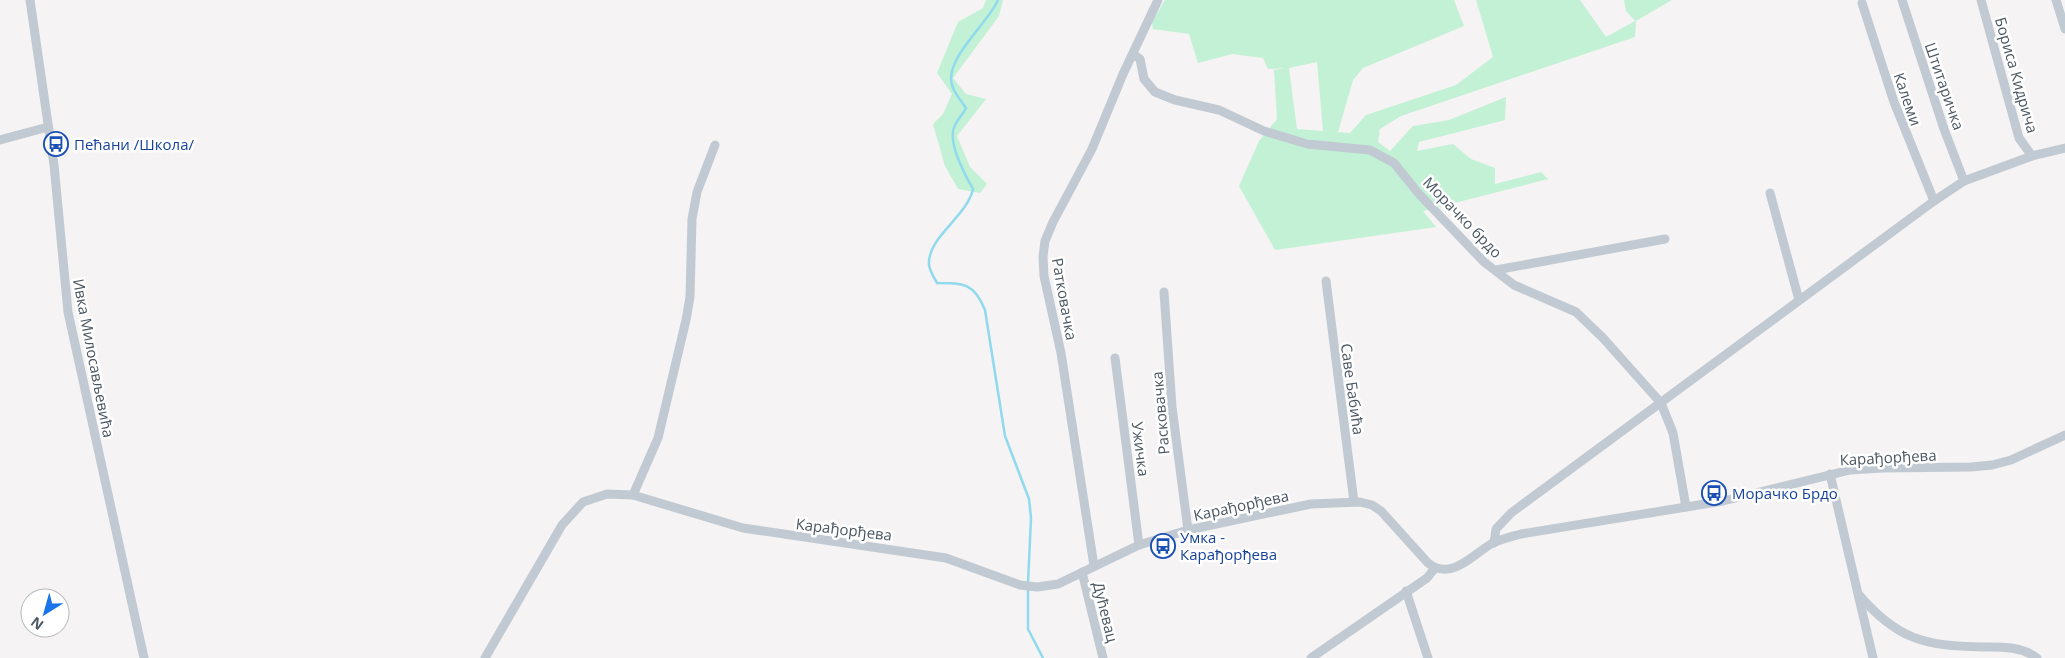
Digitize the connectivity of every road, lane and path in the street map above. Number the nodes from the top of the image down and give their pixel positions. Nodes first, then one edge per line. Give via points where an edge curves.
1 (30, 0) edge
2 (1158, 0) edge
3 (1902, 0) edge
4 (1981, 0) edge
5 (2056, 0) edge
6 (1862, 3) dead end
7 (2065, 29) edge
8 (1134, 55) junction
9 (48, 127) junction
10 (0, 140) edge
11 (714, 144) dead end
12 (2065, 148) edge
13 (2032, 156) junction
14 (1964, 181) junction
15 (1770, 193) dead end
16 (1934, 201) junction
17 (1665, 239) dead end
18 (1496, 270) junction
19 (1326, 281) dead end
20 (1164, 292) dead end
21 (1799, 300) junction
22 (1115, 358) dead end
23 (1660, 403) junction
24 (2065, 435) edge
25 (1830, 474) junction
26 (633, 495) junction
27 (1354, 502) junction
28 (1686, 507) junction
29 (1188, 530) junction
30 (1494, 543) junction
31 (1139, 545) junction
32 (1094, 566) junction
33 (1435, 568) junction
34 (1082, 572) junction
35 (1406, 591) junction
36 (1859, 595) junction
37 (144, 658) edge
38 (484, 658) edge
39 (1103, 658) edge
40 (1311, 658) edge
41 (1428, 658) edge
42 (1873, 658) edge
43 (2037, 658) edge

1 - 9 street, Ивка Милосављевића
2 - 8 street, Ратковачка
3 - 14 street, Штитаричка
4 - 13 street, Бориса Кидрича via 2019,138
5 - 7 street
6 - 16 street, Калеми via 1900,119
8 - 18 street, Морачко брдо via 1140,59 1144,79 1155,92 1219,110 1264,131 1307,144 1370,150 1394,164 1484,262
8 - 32 street, Ратковачка via 1092,149 1052,222 1043,257
9 - 10 street
9 - 37 street, Ивка Милосављевића via 68,312
11 - 26 street via 697,192 692,218 690,297 684,330 658,438
12 - 13 street
13 - 14 street
14 - 16 street
15 - 21 street
16 - 21 street
17 - 18 street
18 - 23 street, Морачко брдо via 1514,285 1576,312
19 - 27 street, Саве Бабића
20 - 29 street, Расковачка via 1172,407
21 - 23 street
22 - 31 street, Ужичка
23 - 28 street, Морачко брдо via 1673,433
23 - 30 street via 1511,513 1496,529
24 - 25 street, Карађорђева via 2011,460 1992,465 1883,468
25 - 28 street, Карађорђева
25 - 36 street
26 - 34 street, Карађорђева via 743,528 946,558 1030,587 1050,586
26 - 38 street, Карађорђева via 598,496 576,507 556,534
27 - 29 street, Карађорђева via 1311,504
27 - 33 street, Карађорђева via 1372,505 1381,511
28 - 30 street, Карађорђева via 1552,528
29 - 31 street, Карађорђева
30 - 33 street, Карађорђева via 1452,569
31 - 32 street, Карађорђева
32 - 34 street, Карађорђева
33 - 35 street via 1427,578
34 - 39 street, Дућевац
35 - 40 street
35 - 41 street
36 - 42 street
36 - 43 street via 1890,626 1922,641 1963,647 2004,647 2023,650

